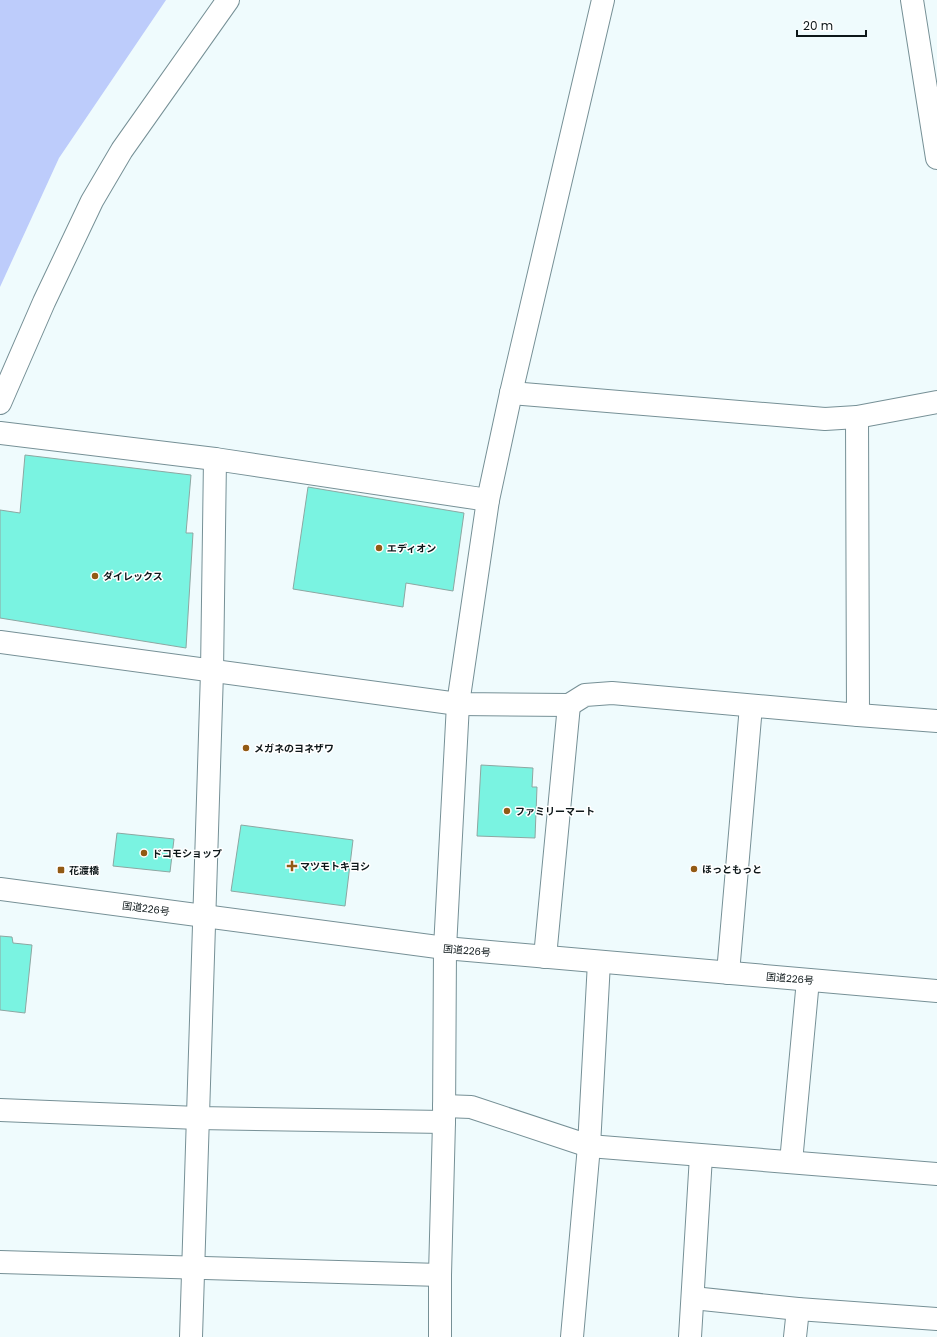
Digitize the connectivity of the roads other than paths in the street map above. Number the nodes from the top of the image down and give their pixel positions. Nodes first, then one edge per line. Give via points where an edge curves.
1 (228, 0) edge
2 (603, 0) edge
3 (912, 0) edge
4 (937, 158) edge
5 (511, 393) junction
6 (937, 402) edge
7 (0, 403) edge
8 (857, 417) junction
9 (0, 433) edge
10 (215, 459) junction
11 (488, 500) junction
12 (0, 642) edge
13 (212, 672) junction
14 (458, 704) junction
15 (569, 705) junction
16 (751, 706) junction
17 (858, 715) junction
18 (937, 721) edge
19 (0, 889) edge
20 (204, 916) junction
21 (445, 948) junction
22 (545, 957) junction
23 (599, 962) junction
24 (728, 973) junction
25 (808, 980) junction
26 (937, 991) edge
27 (0, 1110) edge
28 (444, 1114) junction
29 (198, 1118) junction
30 (588, 1146) junction
31 (701, 1156) junction
32 (791, 1162) junction
33 (937, 1174) edge
34 (0, 1262) edge
35 (193, 1268) junction
36 (440, 1275) junction
37 (693, 1298) junction
38 (798, 1309) junction
39 (937, 1319) edge
40 (191, 1337) edge
41 (440, 1337) edge
42 (572, 1337) edge
43 (690, 1337) edge
44 (795, 1337) edge

1 - 7 main road via 122,150 92,201
2 - 5 main road
3 - 4 main road
5 - 8 main road via 826,418
5 - 11 main road
6 - 8 main road
8 - 17 main road
9 - 10 main road
10 - 11 main road
10 - 13 main road
11 - 14 main road
12 - 13 main road
13 - 14 main road
13 - 20 main road
14 - 15 main road
14 - 21 main road
15 - 16 main road via 585,695 612,693
15 - 22 main road
16 - 17 main road
16 - 24 main road
17 - 18 main road
19 - 20 main road, 国道226号
20 - 21 main road, 国道226号
20 - 29 main road
21 - 22 main road, 国道226号
21 - 28 main road
22 - 23 main road, 国道226号
23 - 24 main road, 国道226号
23 - 30 main road
24 - 25 main road, 国道226号
25 - 26 main road, 国道226号
25 - 32 main road
27 - 29 main road
28 - 29 main road
28 - 30 main road via 471,1107
28 - 36 main road
29 - 35 main road
30 - 31 main road
30 - 42 main road
31 - 32 main road
31 - 37 main road
32 - 33 main road
34 - 35 main road
35 - 36 main road
35 - 40 main road
36 - 41 main road
37 - 38 main road
37 - 43 main road
38 - 39 main road
38 - 44 main road

